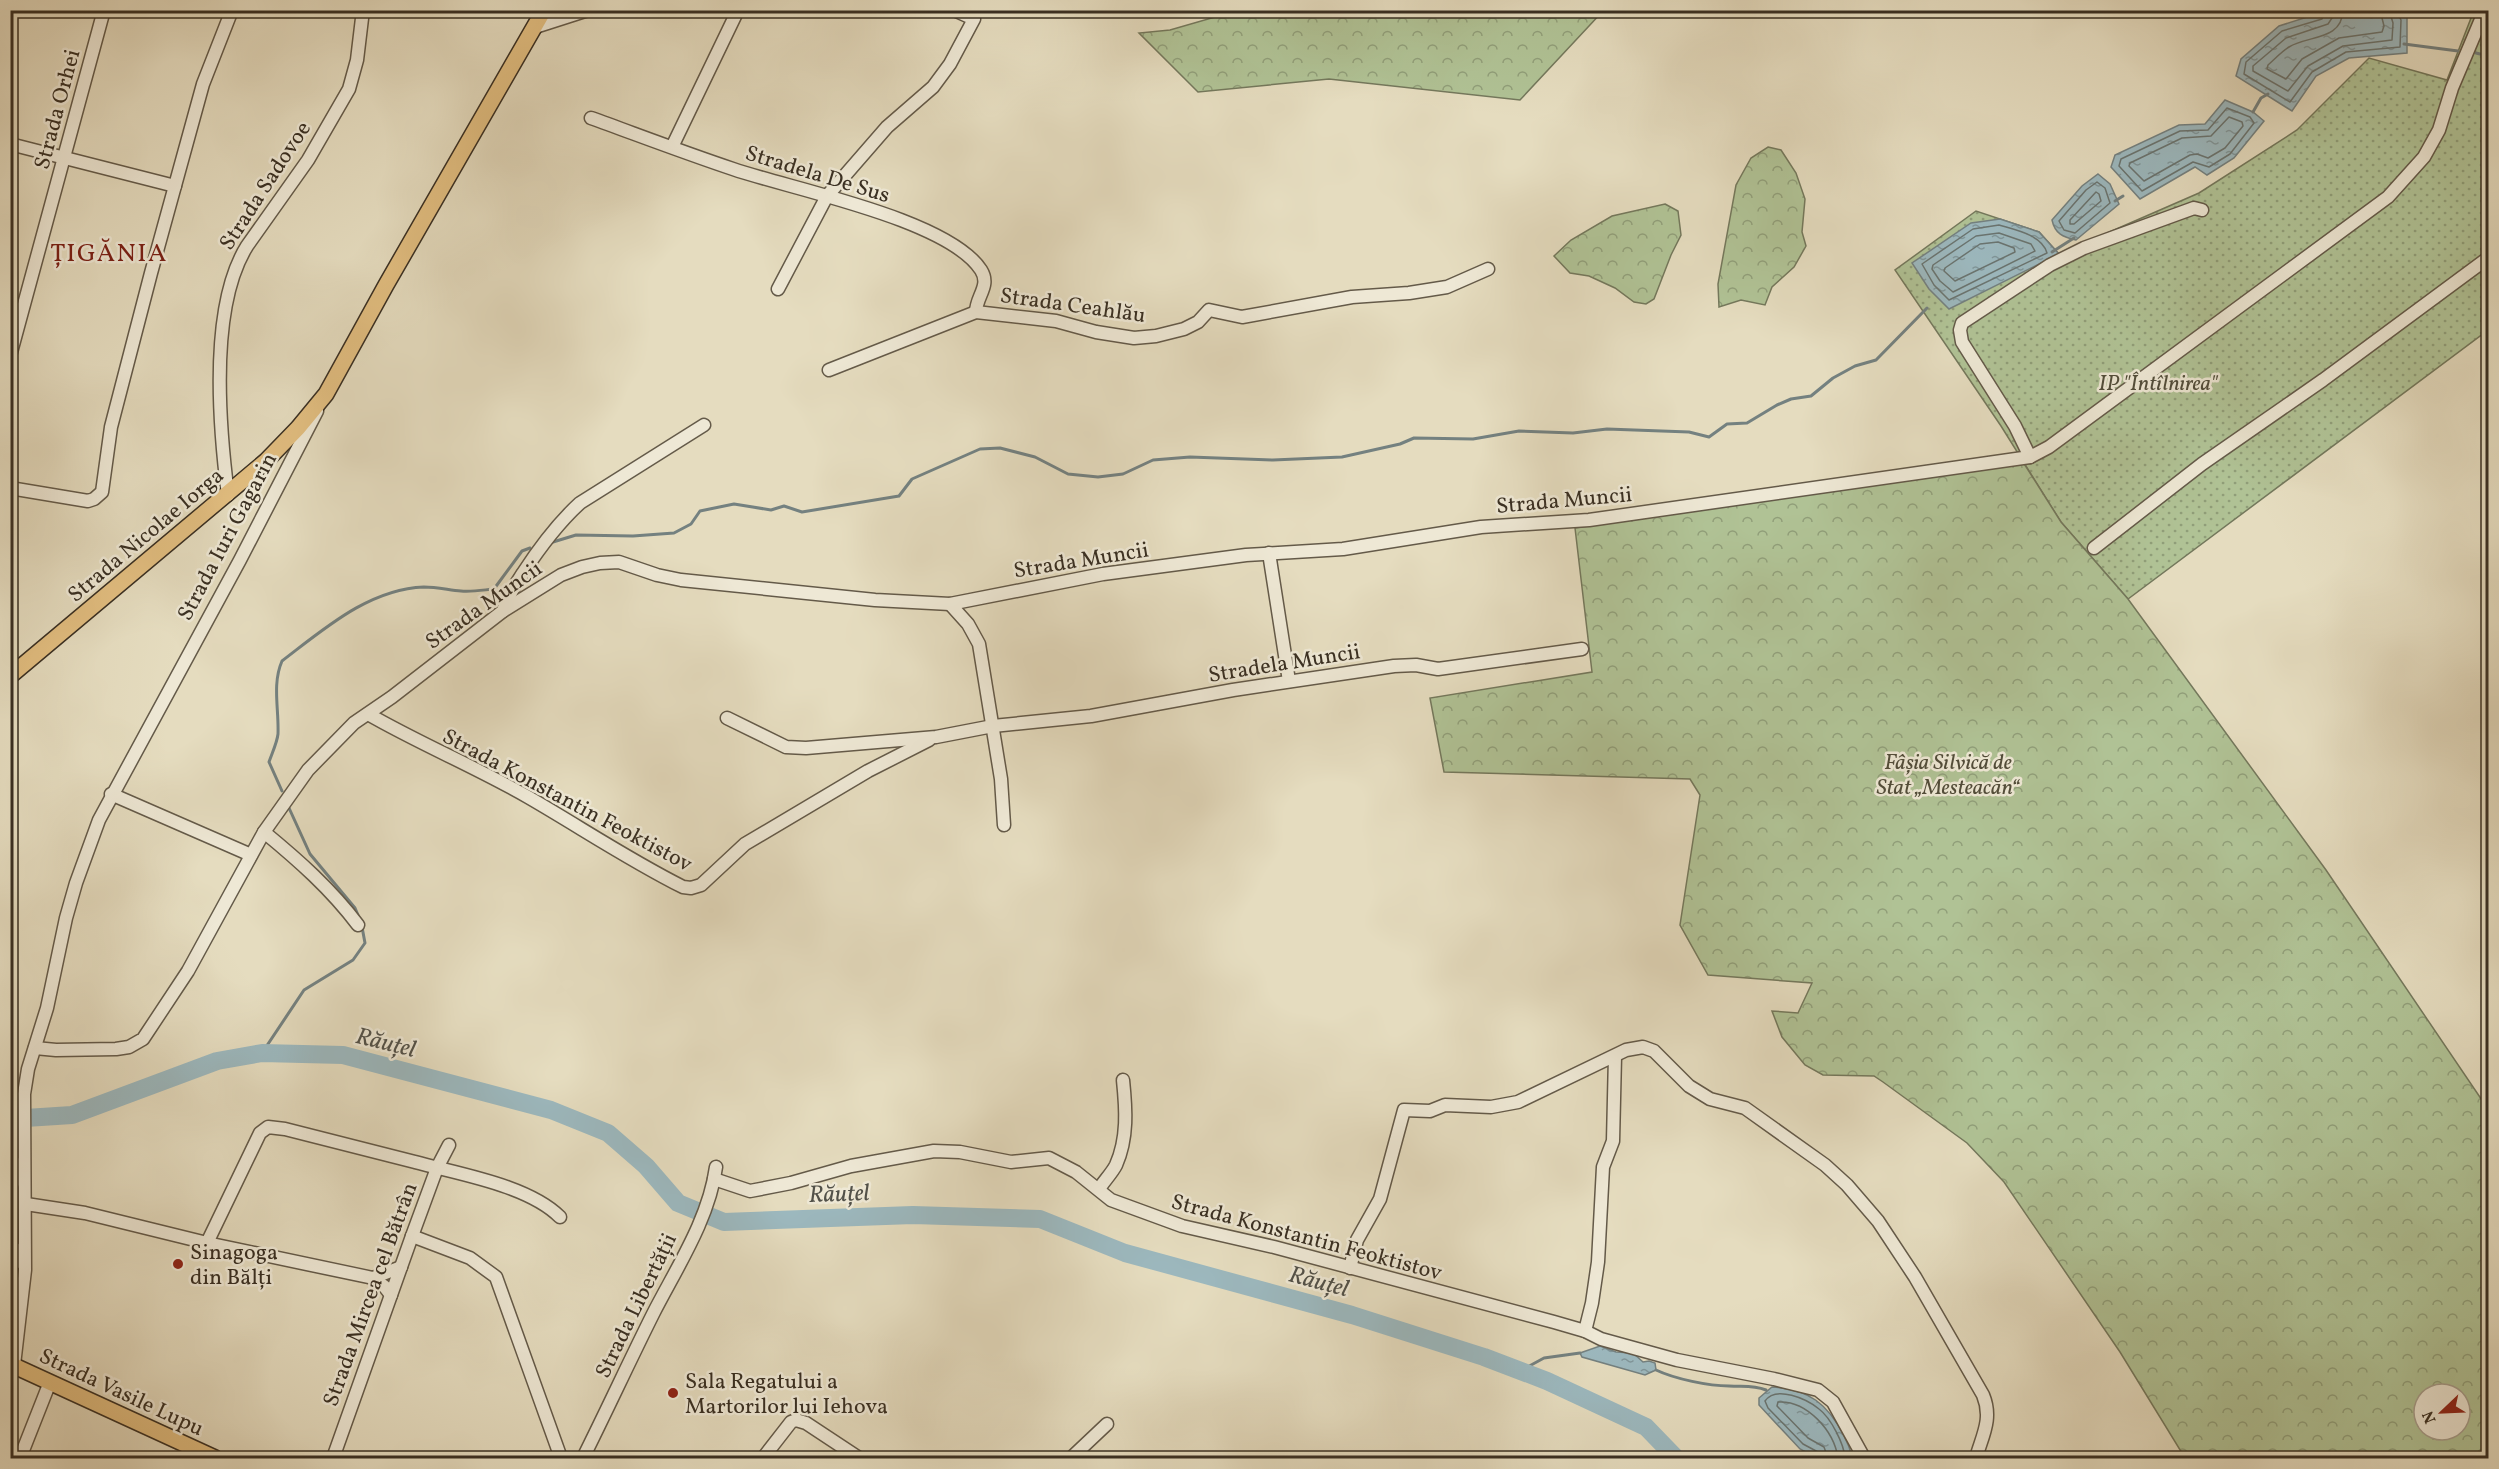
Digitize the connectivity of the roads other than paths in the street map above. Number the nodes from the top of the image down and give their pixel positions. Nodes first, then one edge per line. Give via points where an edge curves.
1 (104, 10) edge
2 (232, 10) edge
3 (363, 10) edge
4 (544, 10) edge
5 (588, 10) edge
6 (738, 10) edge
7 (954, 10) edge
8 (2482, 16) dead end
9 (535, 27) junction
10 (591, 118) dead end
11 (10, 144) edge
12 (672, 147) junction
13 (64, 156) junction
14 (175, 186) junction
15 (827, 196) junction
16 (2202, 210) dead end
17 (2488, 258) edge
18 (1488, 269) dead end
19 (778, 289) dead end
20 (976, 312) junction
21 (10, 356) edge
22 (829, 370) dead end
23 (326, 394) junction
24 (704, 425) dead end
25 (2030, 457) junction
26 (10, 488) edge
27 (228, 495) junction
28 (2094, 548) dead end
29 (1269, 554) junction
30 (950, 604) junction
31 (503, 611) junction
32 (1582, 649) dead end
33 (10, 676) edge
34 (1289, 681) junction
35 (368, 714) junction
36 (727, 718) dead end
37 (993, 726) junction
38 (936, 737) junction
39 (111, 794) junction
40 (1004, 825) dead end
41 (264, 832) junction
42 (250, 855) junction
43 (358, 925) dead end
44 (35, 1048) junction
45 (1615, 1056) junction
46 (1123, 1080) dead end
47 (449, 1145) dead end
48 (24, 1160) junction
49 (437, 1168) junction
50 (715, 1173) joint
51 (1099, 1189) junction
52 (10, 1190) edge
53 (26, 1204) junction
54 (560, 1217) dead end
55 (412, 1236) junction
56 (207, 1243) junction
57 (10, 1244) edge
58 (401, 1267) junction
59 (1350, 1268) junction
60 (25, 1270) junction
61 (373, 1278) junction
62 (391, 1295) junction
63 (1585, 1331) junction
64 (12, 1364) edge
65 (50, 1382) junction
66 (1107, 1424) dead end
67 (20, 1458) edge
68 (215, 1458) edge
69 (333, 1458) edge
70 (561, 1458) edge
71 (583, 1458) edge
72 (763, 1458) edge
73 (859, 1458) edge
74 (1071, 1458) edge
75 (1864, 1458) edge
76 (1976, 1458) edge

1 - 13 street, Strada Orhei
2 - 14 street via 203,84
3 - 27 street, Strada Sadovoe via 349,89 308,160 242,252 230,281 223,323 221,399
4 - 9 main road, Strada Iuri Gagarin
5 - 9 street
6 - 12 street
7 - 15 street via 974,19 950,64 933,87 887,127
8 - 25 street via 2439,130 2424,157 2388,197 2049,447
9 - 23 main road, Strada Iuri Gagarin
10 - 12 street, Stradela De Sus
11 - 13 street
12 - 15 street, Stradela De Sus via 734,170
13 - 14 street
13 - 21 street, Strada Orhei
14 - 26 street via 117,402 102,492 88,501
15 - 19 street
15 - 20 street, Stradela De Sus via 913,225 956,247 976,264 985,281
16 - 25 street via 2194,208 2084,248 2050,265 1962,323 1962,342
17 - 28 street via 2202,464
18 - 20 street, Strada Ceahlău via 1447,286 1409,293 1352,297 1242,317 1209,310 1198,322 1184,328 1143,338 1096,332 1056,321
20 - 22 street, Strada Ceahlău
23 - 27 main road, Strada Nicolae Iorga via 298,428
23 - 39 street, Strada Iuri Gagarin
24 - 31 street via 586,499 566,516 536,552
25 - 29 street, Strada Muncii via 1589,520 1481,527 1343,549
27 - 33 main road, Strada Nicolae Iorga
29 - 30 street, Strada Muncii via 1103,574
29 - 34 street
30 - 31 street, Strada Muncii via 681,580 619,562 582,567 561,575
30 - 37 street via 979,644
31 - 35 street, Strada Muncii
32 - 34 street, Stradela Muncii via 1452,668 1394,666
34 - 37 street, Stradela Muncii via 1091,716
35 - 38 street, Strada Konstantin Feoktistov via 691,888 701,885 745,844 868,771
35 - 41 street, Strada Muncii via 341,734 308,770
36 - 38 street, Stradela Muncii via 773,742 794,748
37 - 38 street, Stradela Muncii
37 - 40 street
39 - 42 street
39 - 44 street, Strada Iuri Gagarin via 76,883
41 - 42 street, Strada Muncii
41 - 43 street via 341,902
42 - 44 street, Strada Muncii via 188,970 143,1039 116,1049
44 - 48 street, Strada Iuri Gagarin via 24,1094
45 - 59 street via 1518,1102 1491,1107 1446,1105 1430,1111 1404,1110 1380,1199 1357,1240
45 - 63 street via 1613,1141 1603,1167 1598,1262
45 - 76 street via 1643,1047 1654,1051 1689,1086 1710,1099 1754,1113 1825,1165 1864,1203 1915,1277 1983,1395 1987,1425
46 - 51 street via 1123,1144 1115,1168
47 - 49 street, Strada Mircea cel Bătrân
48 - 52 street
48 - 53 street, Strada Iuri Gagarin
49 - 54 street via 521,1192
49 - 55 street, Strada Mircea cel Bătrân
49 - 56 street via 268,1127 260,1133
50 - 51 street, Strada Konstantin Feoktistov via 750,1191 851,1166 943,1150 1011,1162 1049,1158 1066,1165
50 - 71 street, Strada Libertății via 709,1200 679,1267
51 - 59 street, Strada Konstantin Feoktistov via 1111,1200 1182,1226
53 - 56 street via 85,1213
53 - 60 street, Strada Iuri Gagarin
55 - 58 street, Strada Mircea cel Bătrân
55 - 70 street via 470,1258 496,1277
56 - 61 street
57 - 60 street
58 - 61 street
58 - 62 street, Strada Mircea cel Bătrân
59 - 63 street, Strada Konstantin Feoktistov
60 - 64 street, Strada Iuri Gagarin
61 - 62 street
62 - 69 street, Strada Mircea cel Bătrân
63 - 75 street, Strada Konstantin Feoktistov via 1677,1360 1818,1390 1833,1402
64 - 65 main road, Strada Vasile Lupu
65 - 67 street
65 - 68 main road, Strada Vasile Lupu
66 - 74 street
72 - 73 street via 795,1420 806,1423

